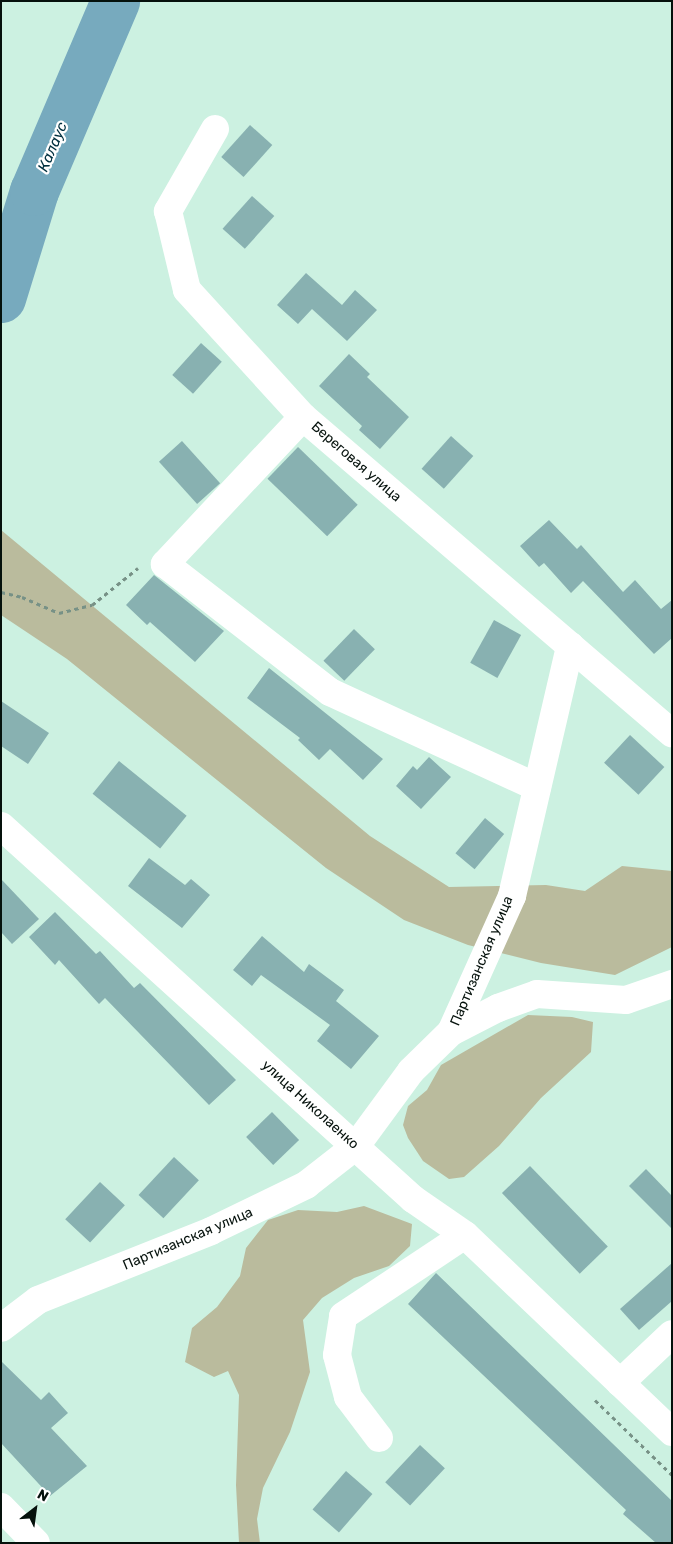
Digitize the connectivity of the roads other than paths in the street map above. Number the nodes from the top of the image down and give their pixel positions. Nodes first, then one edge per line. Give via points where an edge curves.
1 (215, 129) dead end
2 (303, 417) junction
3 (570, 646) junction
4 (672, 733) edge
5 (537, 787) junction
6 (1, 826) edge
7 (672, 984) edge
8 (451, 1032) junction
9 (356, 1146) junction
10 (465, 1235) junction
11 (1, 1328) edge
12 (672, 1334) edge
13 (620, 1383) junction
14 (672, 1432) edge
15 (379, 1438) dead end
16 (1, 1507) edge
17 (36, 1543) edge

1 - 2 street, Береговая улица via 168,211 187,290
2 - 3 street, Береговая улица
2 - 5 street via 165,564 330,692
3 - 4 street, Береговая улица
3 - 5 street, Партизанская улица
5 - 8 street, Партизанская улица via 512,896
6 - 9 street, улица Николаенко
7 - 8 street via 626,1000 537,994 498,1008
8 - 9 street, Партизанская улица via 411,1071
9 - 10 street, улица Николаенко via 413,1199
9 - 11 street, Партизанская улица via 306,1185 211,1232 38,1300
10 - 13 street, улица Николаенко
10 - 15 street via 343,1316 337,1355 348,1397
12 - 13 street
13 - 14 street, улица Николаенко
16 - 17 street

